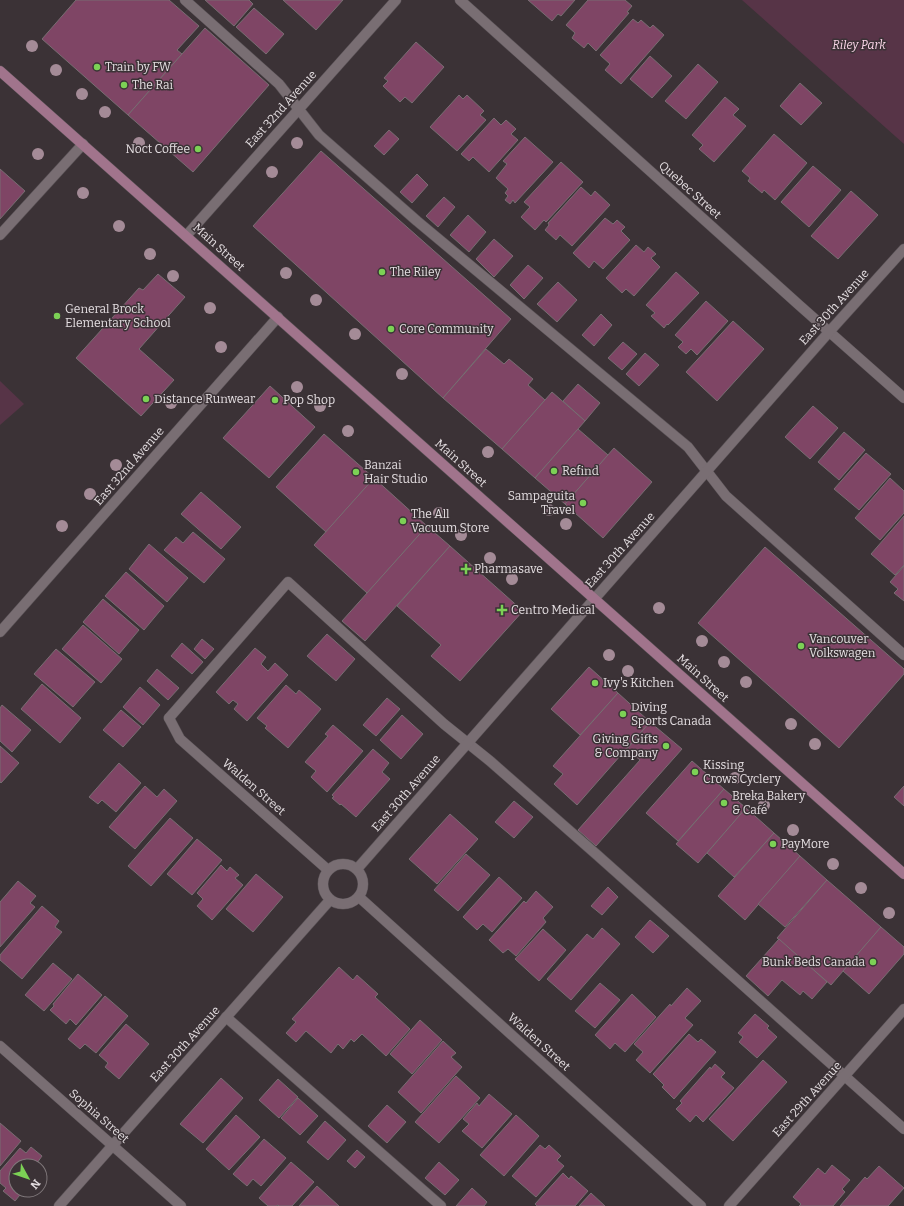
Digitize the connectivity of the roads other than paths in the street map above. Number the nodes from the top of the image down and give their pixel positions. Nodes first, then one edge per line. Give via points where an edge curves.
1 (185, 0) edge
2 (396, 0) edge
3 (460, 0) edge
4 (0, 71) edge
5 (299, 110) junction
6 (83, 144) junction
7 (0, 235) edge
8 (186, 236) junction
9 (904, 249) edge
10 (278, 317) junction
11 (829, 332) junction
12 (904, 398) edge
13 (706, 472) junction
14 (594, 598) junction
15 (0, 632) edge
16 (904, 654) edge
17 (467, 743) junction
18 (357, 869) junction
19 (328, 870) junction
20 (904, 874) edge
21 (359, 897) junction
22 (330, 900) junction
23 (904, 1009) edge
24 (226, 1018) junction
25 (0, 1046) edge
26 (845, 1076) junction
27 (904, 1129) edge
28 (113, 1145) junction
29 (59, 1206) edge
30 (181, 1206) edge
31 (441, 1206) edge
32 (701, 1206) edge
33 (729, 1206) edge

1 - 5 street via 279,84
2 - 5 street, East 32nd Avenue
3 - 11 street, Quebec Street
4 - 6 main road, Main Street
5 - 8 street, East 32nd Avenue
5 - 13 street via 319,135 417,221 688,447
6 - 7 street
6 - 8 main road, Main Street
8 - 10 main road, Main Street
9 - 11 street, East 30th Avenue
10 - 14 main road, Main Street
10 - 15 street, East 32nd Avenue
11 - 12 street, Quebec Street
11 - 13 street, East 30th Avenue
13 - 14 street, East 30th Avenue
13 - 16 street via 726,496
14 - 17 street, East 30th Avenue
14 - 20 main road, Main Street
17 - 18 street, East 30th Avenue
17 - 19 street, Walden Street via 288,582 170,718 180,739
17 - 26 street
18 - 19 street via 352,865 339,864
18 - 21 street via 363,880
19 - 22 street via 322,882
21 - 22 street via 348,904
21 - 32 street, Walden Street
22 - 24 street, East 30th Avenue
23 - 26 street, East 29th Avenue
24 - 28 street, East 30th Avenue
24 - 31 street
25 - 28 street, Sophia Street
26 - 27 street
26 - 33 street, East 29th Avenue
28 - 29 street, East 30th Avenue
28 - 30 street, Sophia Street

